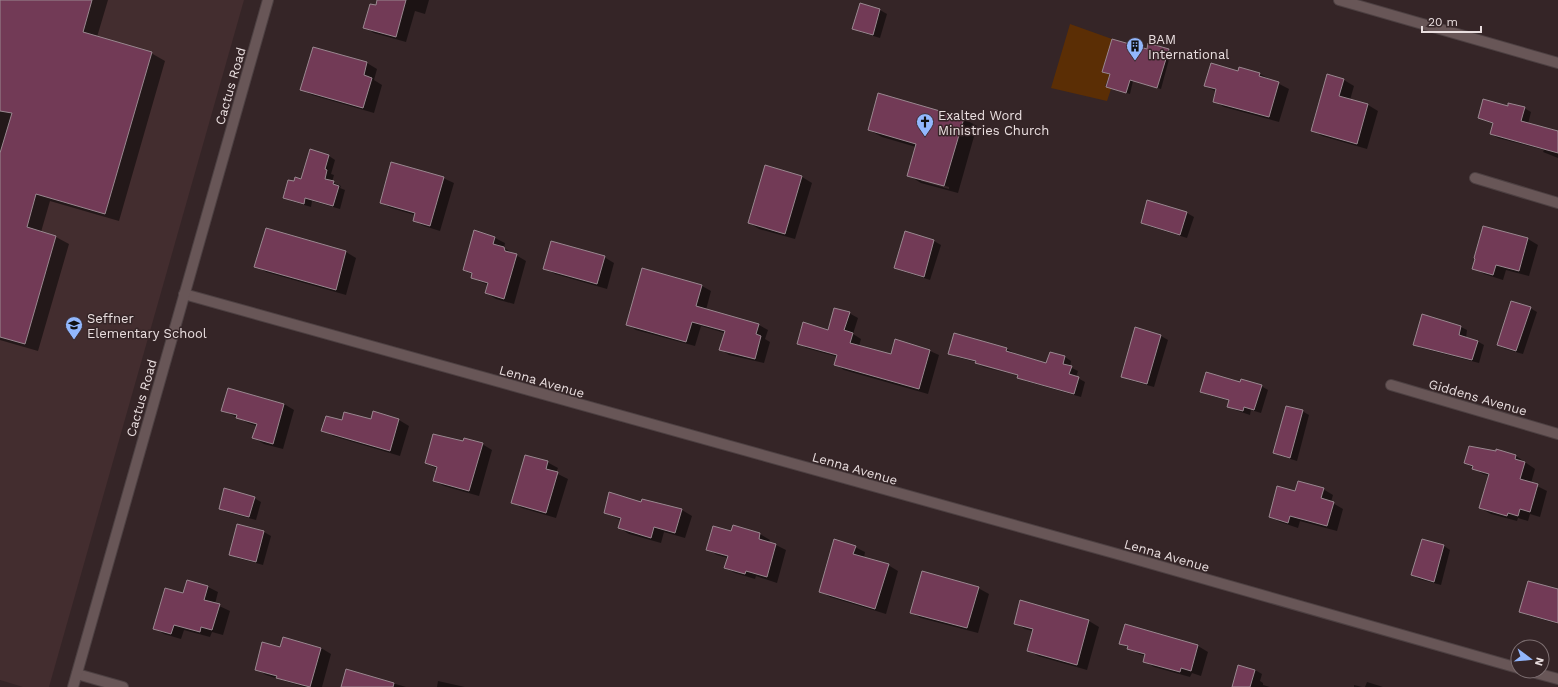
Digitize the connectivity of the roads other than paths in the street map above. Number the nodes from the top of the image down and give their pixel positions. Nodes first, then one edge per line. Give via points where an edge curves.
1 (268, 0) edge
2 (1339, 0) edge
3 (1558, 63) edge
4 (1475, 178) dead end
5 (1558, 203) edge
6 (184, 294) junction
7 (1391, 385) dead end
8 (1558, 434) edge
9 (1510, 666) edge
10 (76, 674) junction
11 (73, 687) edge
12 (123, 687) edge

1 - 6 street, Cactus Road
2 - 3 street
4 - 5 street
6 - 9 street, Lenna Avenue
6 - 10 street, Cactus Road
7 - 8 street, Giddens Avenue
10 - 11 street, Cactus Road
10 - 12 street

